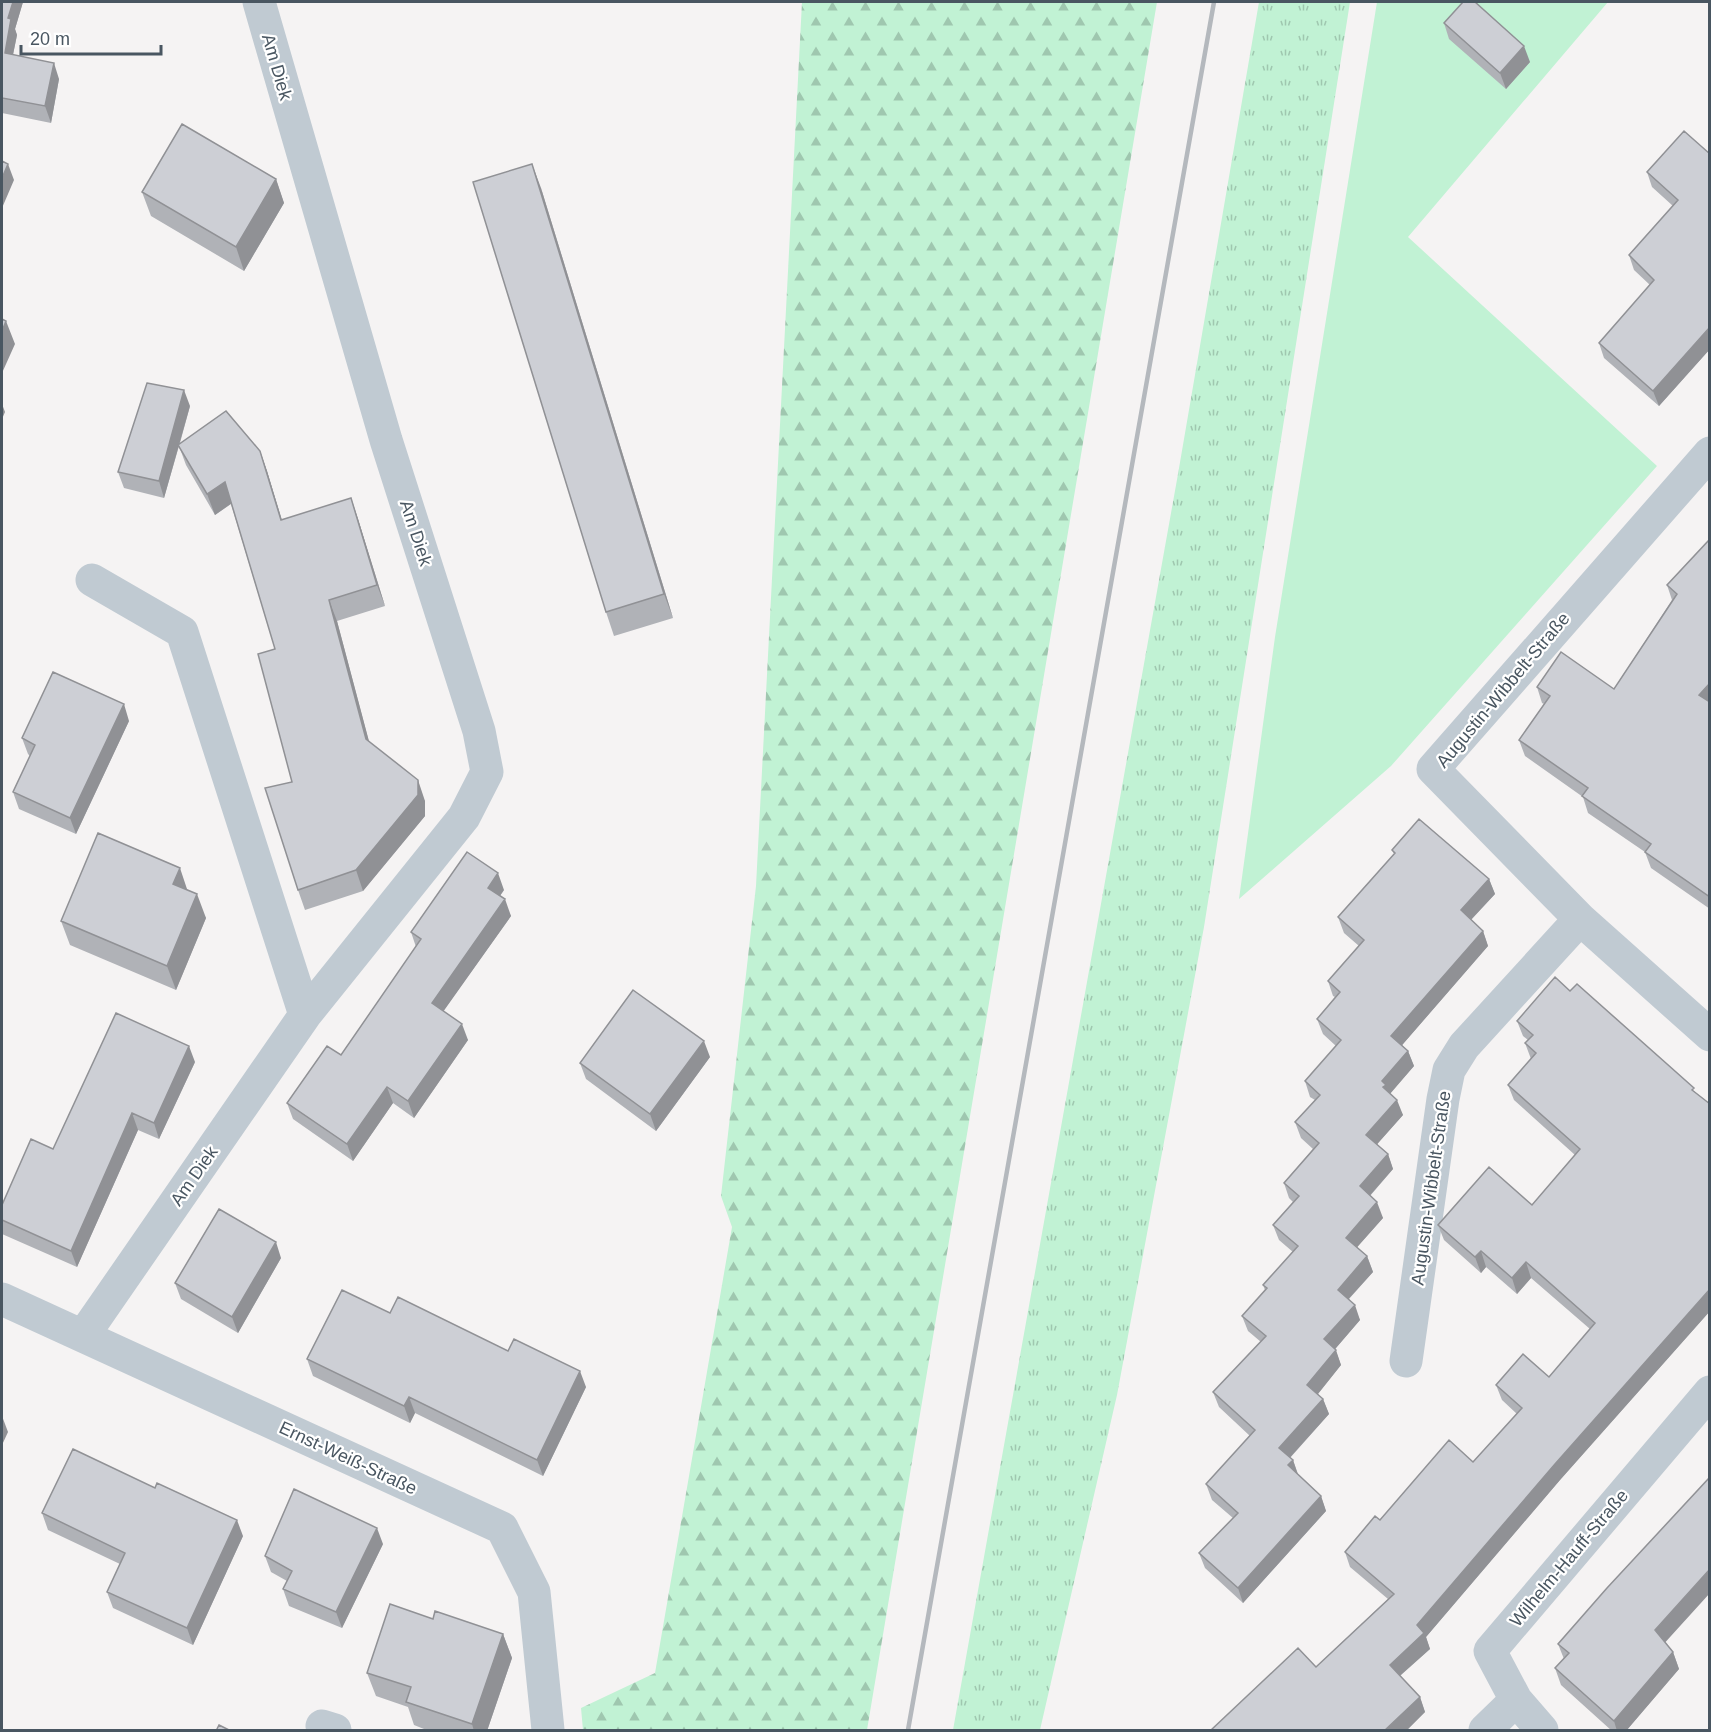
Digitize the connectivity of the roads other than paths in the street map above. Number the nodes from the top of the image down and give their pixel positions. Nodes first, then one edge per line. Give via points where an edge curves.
1 (259, 2) edge
2 (1710, 453) edge
3 (92, 580) dead end
4 (1580, 920) junction
5 (305, 1015) junction
6 (1710, 1035) edge
7 (2, 1299) edge
8 (82, 1336) junction
9 (1406, 1362) dead end
10 (1710, 1392) edge
11 (1516, 1700) junction
12 (548, 1731) edge
13 (1485, 1731) edge
14 (1542, 1731) edge

1 - 5 street, Am Diek via 386,440 479,731 487,772 464,817
2 - 4 street, Augustin-Wibbelt-Straße via 1433,769
3 - 5 street via 182,632
4 - 6 street, Augustin-Wibbelt-Straße
4 - 9 street, Augustin-Wibbelt-Straße via 1464,1046 1449,1070
5 - 8 street, Am Diek
7 - 8 street, Ernst-Weiß-Straße
8 - 12 street, Ernst-Weiß-Straße via 502,1528 534,1592
10 - 11 street, Wilhelm-Hauff-Straße via 1490,1651
11 - 13 street
11 - 14 street, Wilhelm-Hauff-Straße

